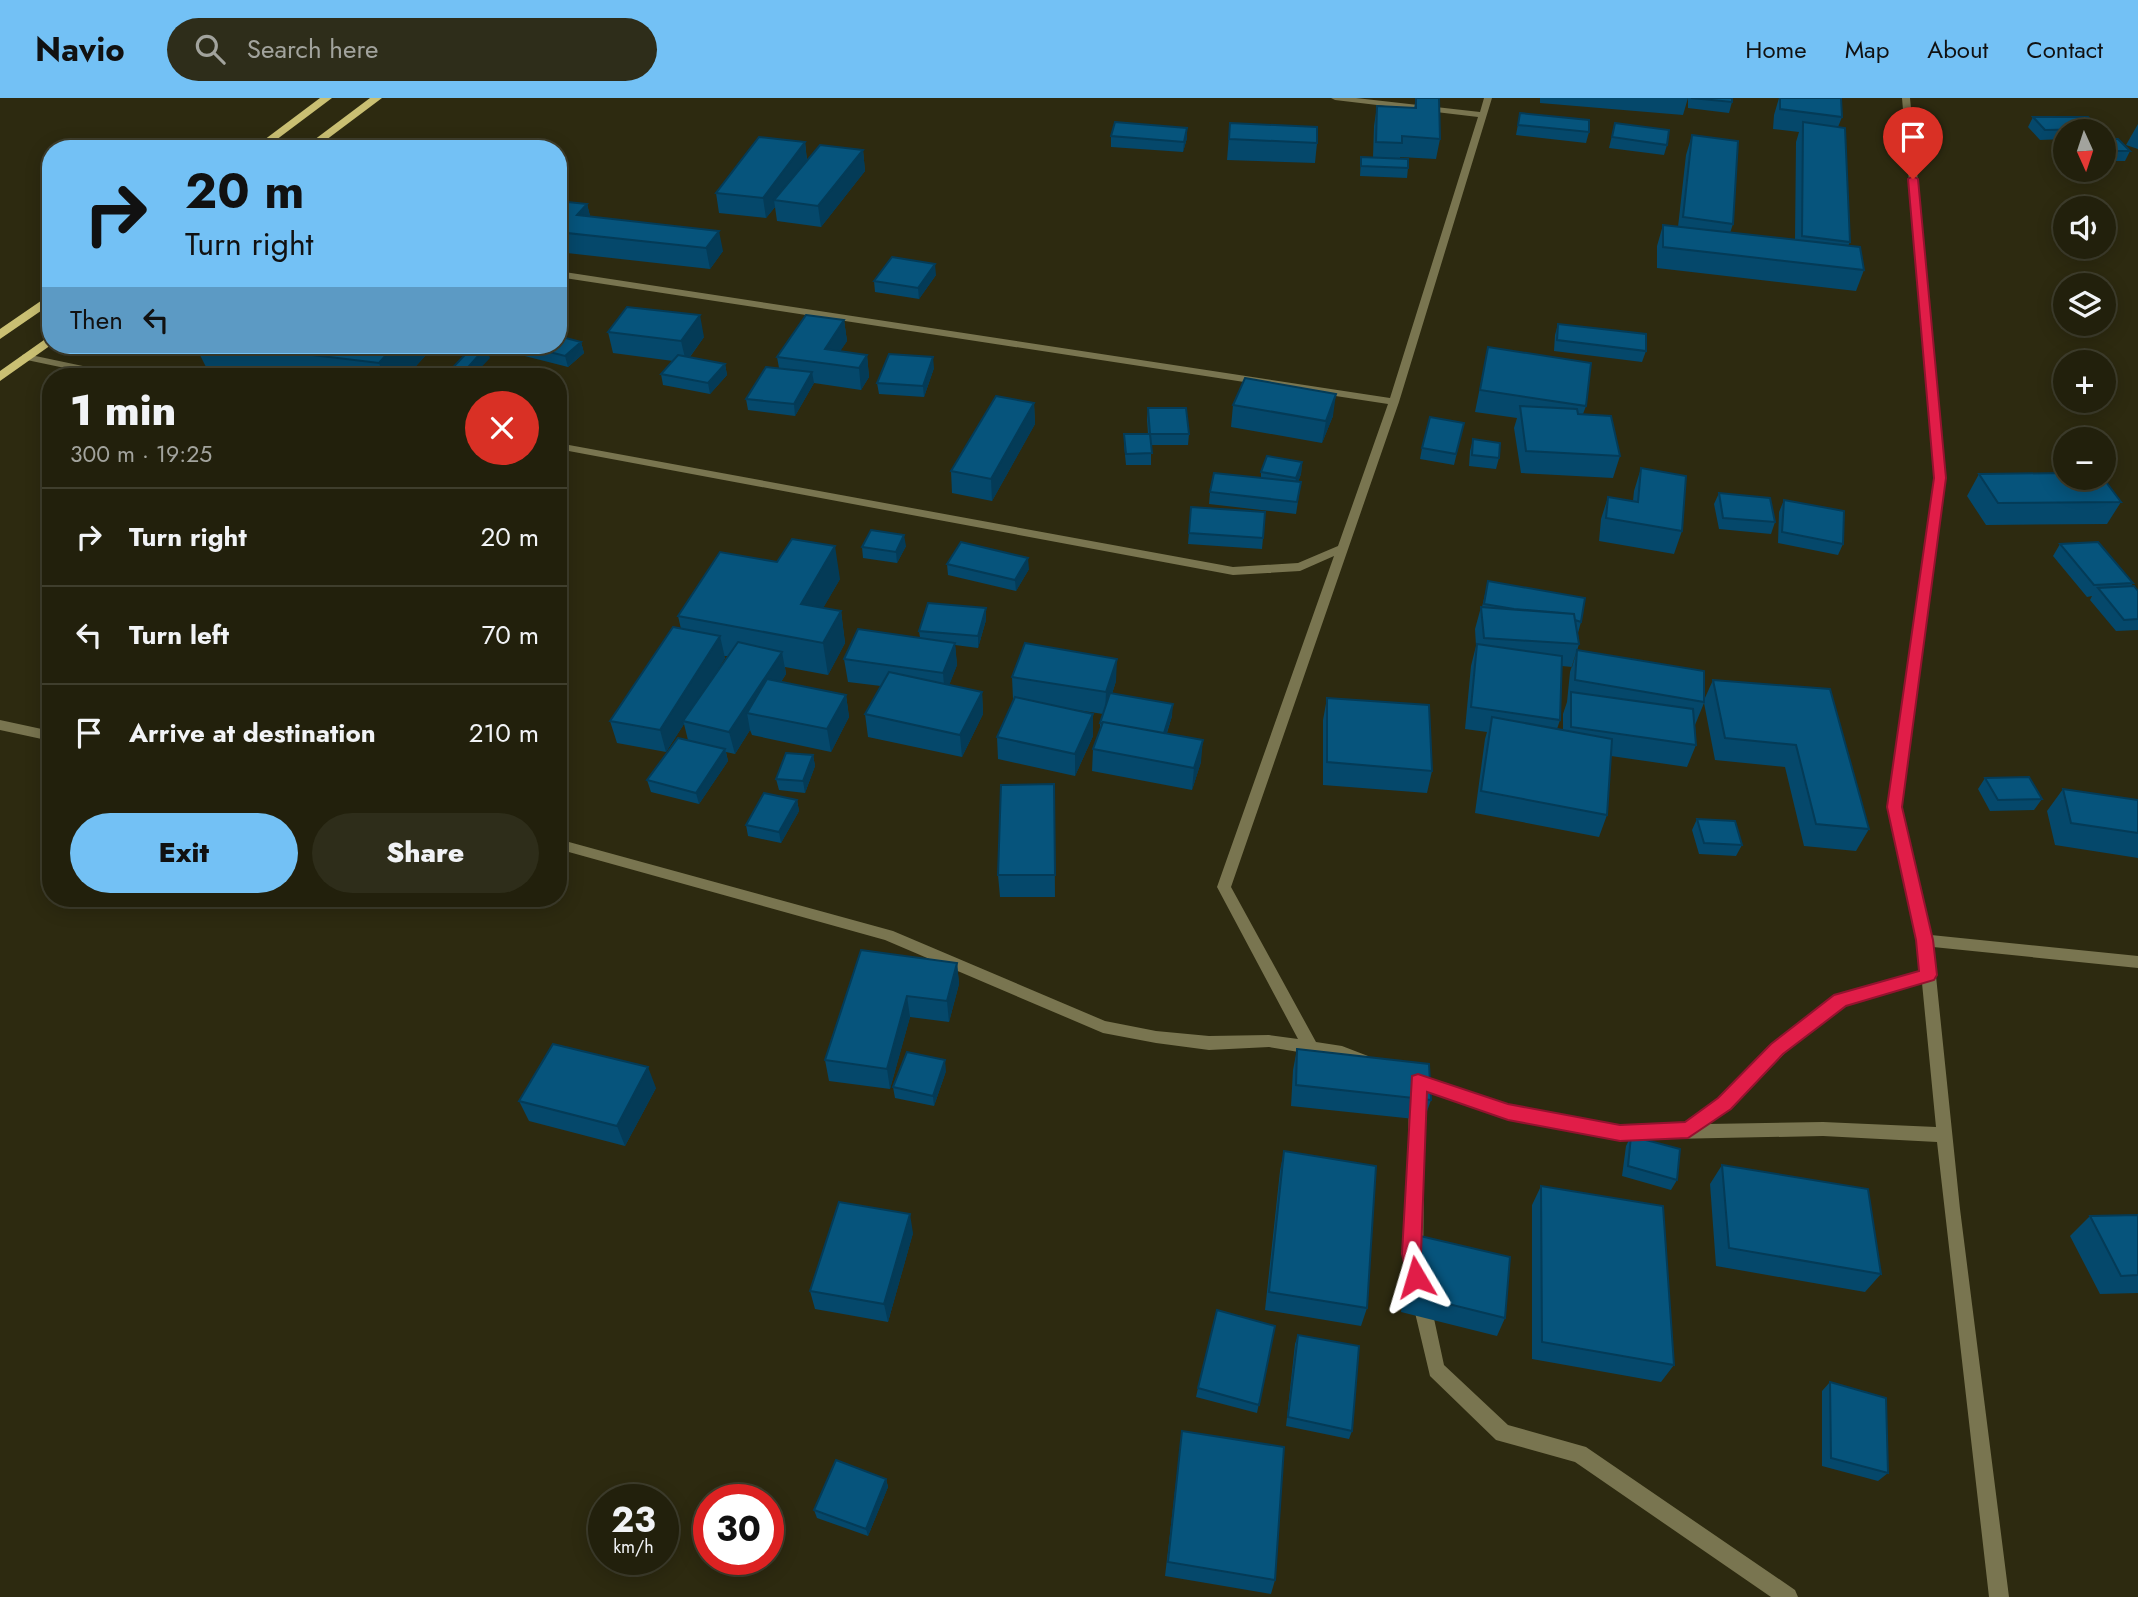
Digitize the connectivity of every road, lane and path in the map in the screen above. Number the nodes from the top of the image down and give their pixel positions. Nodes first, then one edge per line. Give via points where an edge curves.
1 (327, 98) edge
2 (377, 98) edge
3 (1335, 98) edge
4 (1488, 98) edge
5 (1906, 98) edge
6 (1483, 115) junction
7 (269, 140) edge
8 (319, 140) edge
9 (567, 275) edge
10 (42, 305) edge
11 (0, 335) edge
12 (42, 345) edge
13 (26, 357) junction
14 (78, 368) edge
15 (0, 377) edge
16 (1394, 402) junction
17 (567, 448) edge
18 (1343, 548) junction
19 (0, 725) edge
20 (42, 734) edge
21 (567, 847) edge
22 (1925, 940) junction
23 (2138, 962) edge
24 (1928, 975) junction
25 (1311, 1048) junction
26 (1418, 1082) junction
27 (1688, 1129) junction
28 (1944, 1135) junction
29 (1780, 1595) edge
30 (1999, 1597) edge

1 - 7 main road
2 - 8 main road
3 - 6 street
4 - 6 street
5 - 22 street via 1940,478 1895,807
6 - 16 street
9 - 16 street
10 - 11 main road
12 - 13 main road
13 - 14 street
13 - 15 main road
16 - 18 street
17 - 18 street via 1233,571 1300,567
18 - 25 street via 1224,887
19 - 20 street
21 - 25 street via 888,935 1103,1027 1209,1043 1269,1041
22 - 23 street
22 - 24 street
24 - 27 street via 1840,1000 1777,1049 1724,1104
24 - 28 street
25 - 26 street via 1342,1053
26 - 27 street via 1508,1112 1620,1133
26 - 29 street via 1412,1254 1436,1370 1503,1433 1579,1454
27 - 28 street
28 - 30 street

